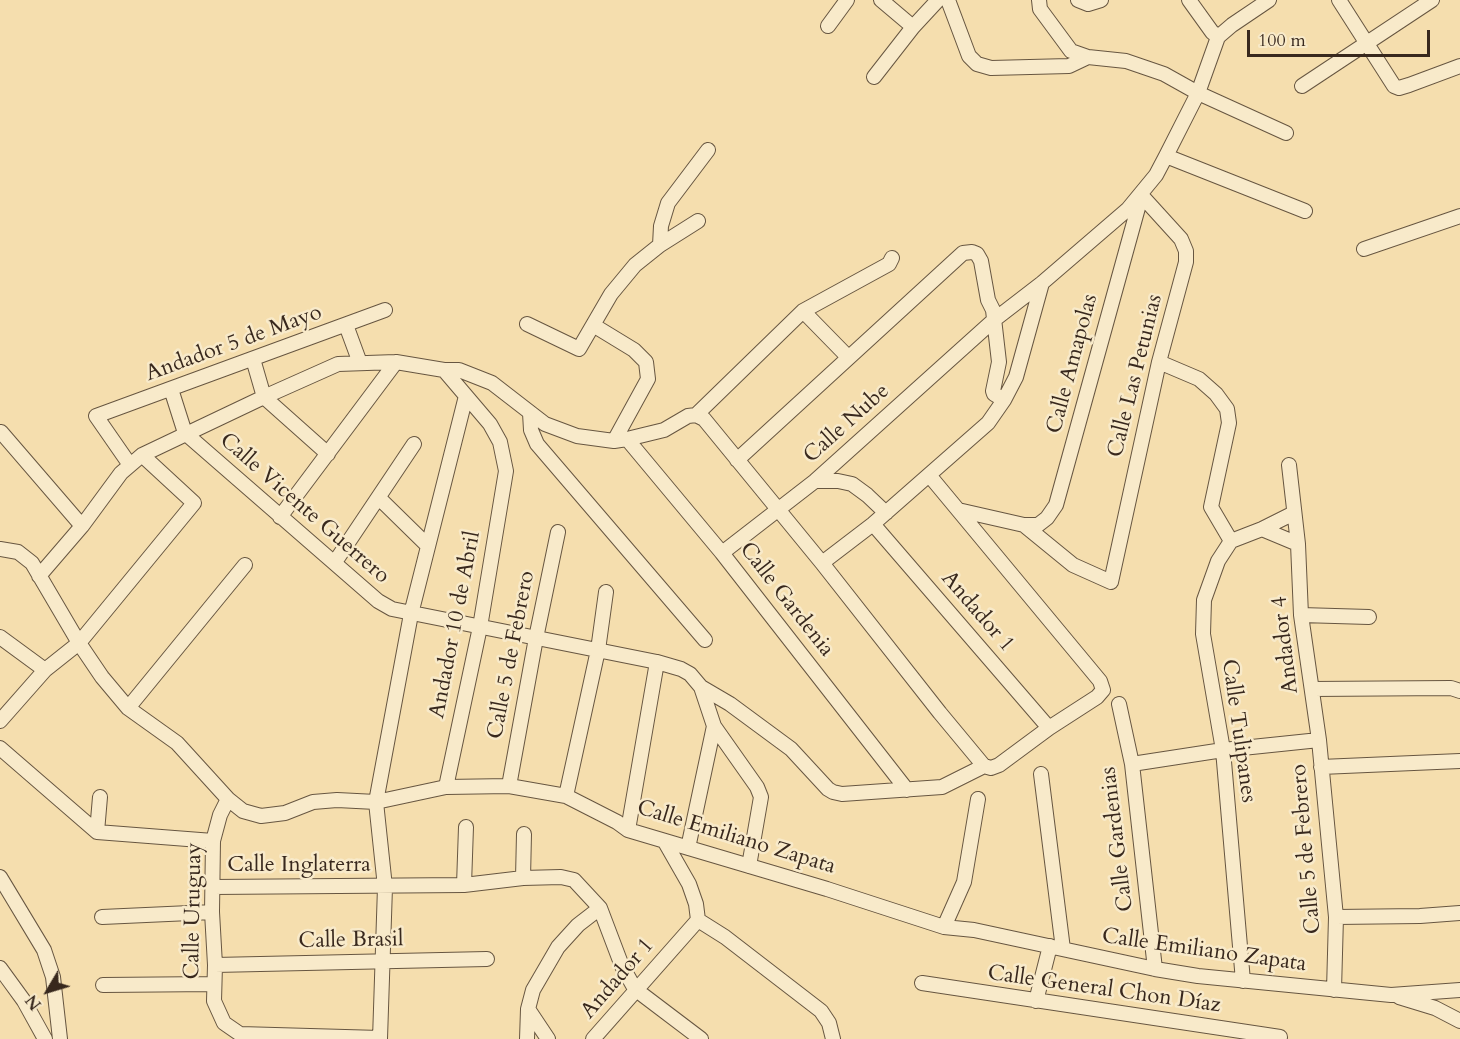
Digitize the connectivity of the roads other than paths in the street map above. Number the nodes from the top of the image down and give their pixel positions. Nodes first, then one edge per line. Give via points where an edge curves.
1 (847, 0) edge
2 (881, 0) edge
3 (938, 0) edge
4 (948, 0) edge
5 (1038, 0) edge
6 (1189, 0) edge
7 (1269, 0) edge
8 (1339, 0) edge
9 (1432, 0) edge
10 (828, 26) dead end
11 (913, 27) junction
12 (1218, 37) junction
13 (1368, 43) junction
14 (1088, 57) junction
15 (1458, 70) edge
16 (874, 77) dead end
17 (1302, 86) dead end
18 (1198, 93) junction
19 (1286, 133) dead end
20 (708, 150) dead end
21 (1166, 156) junction
22 (1141, 195) junction
23 (1305, 211) dead end
24 (1460, 216) edge
25 (698, 221) dead end
26 (660, 245) junction
27 (1364, 249) dead end
28 (892, 258) dead end
29 (1042, 283) junction
30 (385, 310) dead end
31 (803, 310) junction
32 (994, 321) junction
33 (527, 324) dead end
34 (346, 325) junction
35 (593, 326) junction
36 (848, 357) junction
37 (253, 359) junction
38 (396, 362) junction
39 (1159, 362) junction
40 (360, 363) junction
41 (444, 370) junction
42 (171, 389) junction
43 (466, 396) junction
44 (264, 397) junction
45 (1004, 400) junction
46 (530, 413) junction
47 (696, 415) junction
48 (2, 432) dead end
49 (185, 433) junction
50 (621, 440) junction
51 (414, 444) dead end
52 (328, 454) junction
53 (142, 456) junction
54 (737, 460) junction
55 (130, 465) junction
56 (1289, 465) dead end
57 (929, 475) junction
58 (815, 481) junction
59 (378, 498) junction
60 (777, 510) junction
61 (958, 510) junction
62 (886, 513) junction
63 (1294, 513) junction
64 (280, 517) junction
65 (873, 524) junction
66 (1024, 525) junction
67 (82, 526) junction
68 (1262, 529) junction
69 (558, 532) dead end
70 (1231, 541) junction
71 (1298, 544) junction
72 (428, 546) junction
73 (0, 549) edge
74 (722, 553) junction
75 (335, 562) junction
76 (822, 563) junction
77 (245, 565) dead end
78 (39, 576) junction
79 (606, 592) dead end
80 (411, 614) junction
81 (1301, 615) junction
82 (1369, 617) dead end
83 (480, 627) junction
84 (0, 637) edge
85 (536, 638) junction
86 (705, 640) dead end
87 (79, 643) junction
88 (598, 650) junction
89 (657, 662) junction
90 (45, 670) junction
91 (701, 687) junction
92 (1312, 689) junction
93 (1460, 691) edge
94 (1119, 704) dead end
95 (128, 708) junction
96 (0, 721) edge
97 (714, 726) junction
98 (1049, 728) junction
99 (1318, 740) junction
100 (0, 748) edge
101 (1223, 750) junction
102 (1460, 761) edge
103 (1132, 764) junction
104 (984, 766) junction
105 (1321, 767) junction
106 (1041, 774) dead end
107 (508, 786) junction
108 (446, 787) junction
109 (907, 790) junction
110 (566, 796) junction
111 (100, 797) dead end
112 (228, 799) junction
113 (978, 799) dead end
114 (376, 802) junction
115 (466, 827) dead end
116 (628, 830) junction
117 (97, 832) junction
118 (524, 834) dead end
119 (213, 840) junction
120 (665, 842) junction
121 (688, 848) junction
122 (750, 866) junction
123 (0, 877) edge
124 (523, 878) junction
125 (464, 885) junction
126 (213, 887) junction
127 (386, 887) junction
128 (600, 908) junction
129 (212, 912) junction
130 (1460, 913) edge
131 (102, 917) dead end
132 (1336, 917) junction
133 (698, 920) junction
134 (944, 927) junction
135 (1057, 948) junction
136 (487, 959) dead end
137 (381, 961) junction
138 (216, 965) junction
139 (0, 968) edge
140 (1155, 969) junction
141 (1243, 981) junction
142 (922, 983) dead end
143 (214, 984) junction
144 (103, 986) dead end
145 (635, 989) junction
146 (1334, 990) junction
147 (1460, 990) edge
148 (1391, 995) junction
149 (1036, 1001) junction
150 (528, 1009) junction
151 (1460, 1021) edge
152 (1280, 1037) dead end
153 (45, 1039) edge
154 (60, 1039) edge
155 (380, 1039) edge
156 (527, 1039) edge
157 (548, 1039) edge
158 (593, 1039) edge
159 (701, 1039) edge
160 (833, 1039) edge

1 - 10 street
2 - 11 street
3 - 11 street
4 - 14 street via 969,56 977,64 991,68 1069,66
5 - 14 street via 1040,9 1071,51
6 - 12 street
7 - 12 street
8 - 13 street
9 - 13 street
11 - 16 street
12 - 18 street
13 - 15 street via 1399,88
13 - 17 street
14 - 18 street via 1126,61 1164,74
18 - 19 street
18 - 21 street
20 - 26 street via 668,203
21 - 22 street
21 - 23 street
22 - 29 street, Calle Nube
22 - 39 street, Calle Las Petunias via 1181,239 1186,251
22 - 66 street, Calle Amapolas via 1056,505 1038,525
24 - 27 street
25 - 26 street
26 - 35 street via 635,265 611,294
28 - 31 street via 889,264
29 - 32 street, Calle Nube
29 - 45 street via 1016,377
30 - 34 street, Andador 5 de Mayo
31 - 36 street
31 - 47 street
32 - 36 street via 981,261 977,254 963,253
32 - 45 street via 999,362 993,391
32 - 58 street, Calle Nube
33 - 35 street via 579,349
34 - 37 street, Andador 5 de Mayo
34 - 40 street
35 - 50 street via 634,350 646,362 648,379
36 - 54 street
37 - 42 street, Andador 5 de Mayo
37 - 44 street
38 - 40 street
38 - 41 street
38 - 52 street
39 - 66 street, Calle Las Petunias via 1111,582 1073,565
39 - 70 street via 1199,379 1227,409 1229,423 1211,507
40 - 44 street via 338,364
41 - 43 street
41 - 46 street via 459,370 492,383
42 - 49 street, Calle Vicente Guerrero
42 - 55 street, Andador 5 de Mayo via 96,416
43 - 72 street
43 - 83 street, Andador 10 de Abril via 500,442 506,471
44 - 49 street
44 - 52 street
45 - 57 street via 988,423
46 - 50 street via 544,424 578,435
46 - 86 street via 537,444
47 - 50 street via 664,430
47 - 54 street via 704,419
48 - 67 street
49 - 53 street
49 - 64 street, Calle Vicente Guerrero
50 - 74 street, Calle Gardenia
51 - 59 street
52 - 64 street
53 - 55 street
53 - 87 street via 194,503
54 - 60 street
55 - 67 street
56 - 63 street, Andador 4
57 - 61 street
57 - 62 street
58 - 60 street, Calle Nube
58 - 62 street via 852,484
59 - 72 street
59 - 75 street
60 - 74 street, Calle Nube
60 - 76 street
61 - 66 street
61 - 98 street, Calle Vicente Guerrero via 1100,681 1103,690 1097,697
62 - 65 street
63 - 68 street
63 - 71 street, Andador 4
64 - 75 street, Calle Vicente Guerrero
65 - 76 street
65 - 98 street, Andador 1
67 - 78 street
68 - 70 street
68 - 71 street
69 - 85 street, Calle 5 de Febrero
70 - 101 street, Calle Tulipanes via 1218,561 1204,600 1203,634
71 - 81 street, Andador 4
72 - 80 street
73 - 78 street, Calle Emiliano Zapata via 18,552 32,563
74 - 109 street, Calle Gardenia
75 - 80 street, Calle Vicente Guerrero via 378,601
76 - 104 street
77 - 95 street
78 - 87 street, Calle Emiliano Zapata
79 - 88 street
80 - 83 street, Calle Vicente Guerrero
80 - 114 street
81 - 82 street
81 - 92 street, Andador 4
83 - 85 street, Calle Vicente Guerrero
83 - 108 street, Andador 10 de Abril
84 - 90 street
85 - 88 street, Calle Vicente Guerrero
85 - 107 street, Calle 5 de Febrero
87 - 90 street
87 - 95 street, Calle Emiliano Zapata
88 - 89 street, Calle Vicente Guerrero
88 - 110 street
89 - 91 street, Calle Vicente Guerrero via 690,674
89 - 116 street
90 - 96 street
91 - 97 street
91 - 109 street, Calle Vicente Guerrero via 791,749 833,792
92 - 93 street
92 - 99 street, Andador 4
94 - 103 street, Calle Gardenias
95 - 112 street, Calle Emiliano Zapata via 177,743
97 - 121 street
97 - 122 street via 761,797
98 - 104 street, Calle Vicente Guerrero via 999,765
99 - 101 street
99 - 105 street, Calle 5 de Febrero
100 - 117 street
101 - 103 street
101 - 141 street, Calle Tulipanes
102 - 105 street
103 - 140 street, Calle Gardenias
104 - 109 street, Calle Vicente Guerrero via 942,787
105 - 132 street, Calle 5 de Febrero
106 - 135 street
107 - 108 street, Calle Emiliano Zapata
107 - 110 street, Calle Emiliano Zapata
108 - 114 street, Calle Emiliano Zapata
110 - 116 street, Calle Emiliano Zapata
111 - 117 street
112 - 114 street, Calle Emiliano Zapata via 243,811 261,816 285,813 313,802
112 - 119 street, Calle Uruguay
113 - 134 street via 964,882
114 - 127 street
115 - 125 street
116 - 120 street, Calle Emiliano Zapata
117 - 119 street
118 - 124 street
119 - 126 street, Calle Uruguay
120 - 121 street, Calle Emiliano Zapata
120 - 133 street via 689,884
121 - 122 street, Calle Emiliano Zapata
122 - 134 street, Calle Emiliano Zapata
123 - 154 street via 44,950 52,977
124 - 125 street, Calle Inglaterra
124 - 128 street, Calle Inglaterra via 574,880
125 - 127 street, Calle Inglaterra
126 - 127 street, Calle Inglaterra
126 - 129 street, Calle Uruguay
127 - 137 street
128 - 145 street
128 - 150 street via 558,947 533,990
129 - 131 street
129 - 138 street, Calle Uruguay
130 - 132 street
132 - 146 street, Calle 5 de Febrero
133 - 145 street, Andador 1
133 - 160 street via 821,1011
134 - 135 street, Calle Emiliano Zapata
135 - 140 street, Calle Emiliano Zapata
135 - 149 street
136 - 137 street, Calle Brasil
137 - 138 street, Calle Brasil
137 - 155 street
138 - 143 street, Calle Uruguay
139 - 153 street
140 - 141 street, Calle Emiliano Zapata
141 - 146 street, Calle Emiliano Zapata
142 - 149 street, Calle General Chon Díaz
143 - 144 street
143 - 155 street, Calle Uruguay via 214,1001 224,1023 240,1034
145 - 158 street, Andador 1
145 - 159 street
146 - 148 street, Calle Emiliano Zapata
147 - 148 street, Calle Emiliano Zapata
148 - 151 street via 1436,1008
149 - 152 street, Calle General Chon Díaz
150 - 156 street
150 - 157 street

